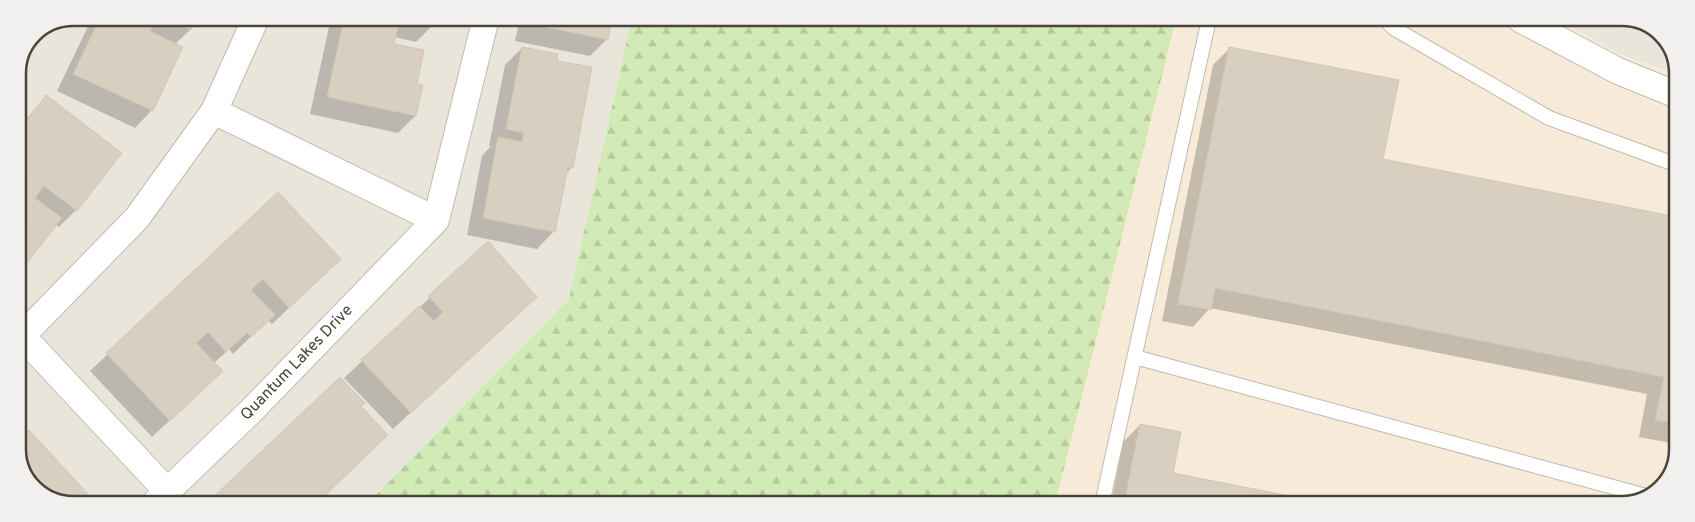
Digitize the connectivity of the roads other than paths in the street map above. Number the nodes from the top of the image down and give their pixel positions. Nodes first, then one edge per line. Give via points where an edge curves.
1 (252, 26) edge
2 (484, 26) edge
3 (1207, 26) edge
4 (1392, 26) edge
5 (1533, 26) edge
6 (1669, 92) edge
7 (214, 111) junction
8 (1669, 162) edge
9 (436, 220) junction
10 (26, 332) edge
11 (26, 345) edge
12 (1135, 357) junction
13 (1636, 493) edge
14 (160, 496) edge
15 (162, 496) edge
16 (1104, 496) edge

1 - 7 street
2 - 9 street
3 - 12 lane
4 - 8 lane via 1549,118
5 - 6 street via 1618,71
7 - 9 street
7 - 10 street via 136,218
9 - 15 street, Quantum Lakes Drive via 251,411
11 - 14 street
12 - 13 lane
12 - 16 lane

